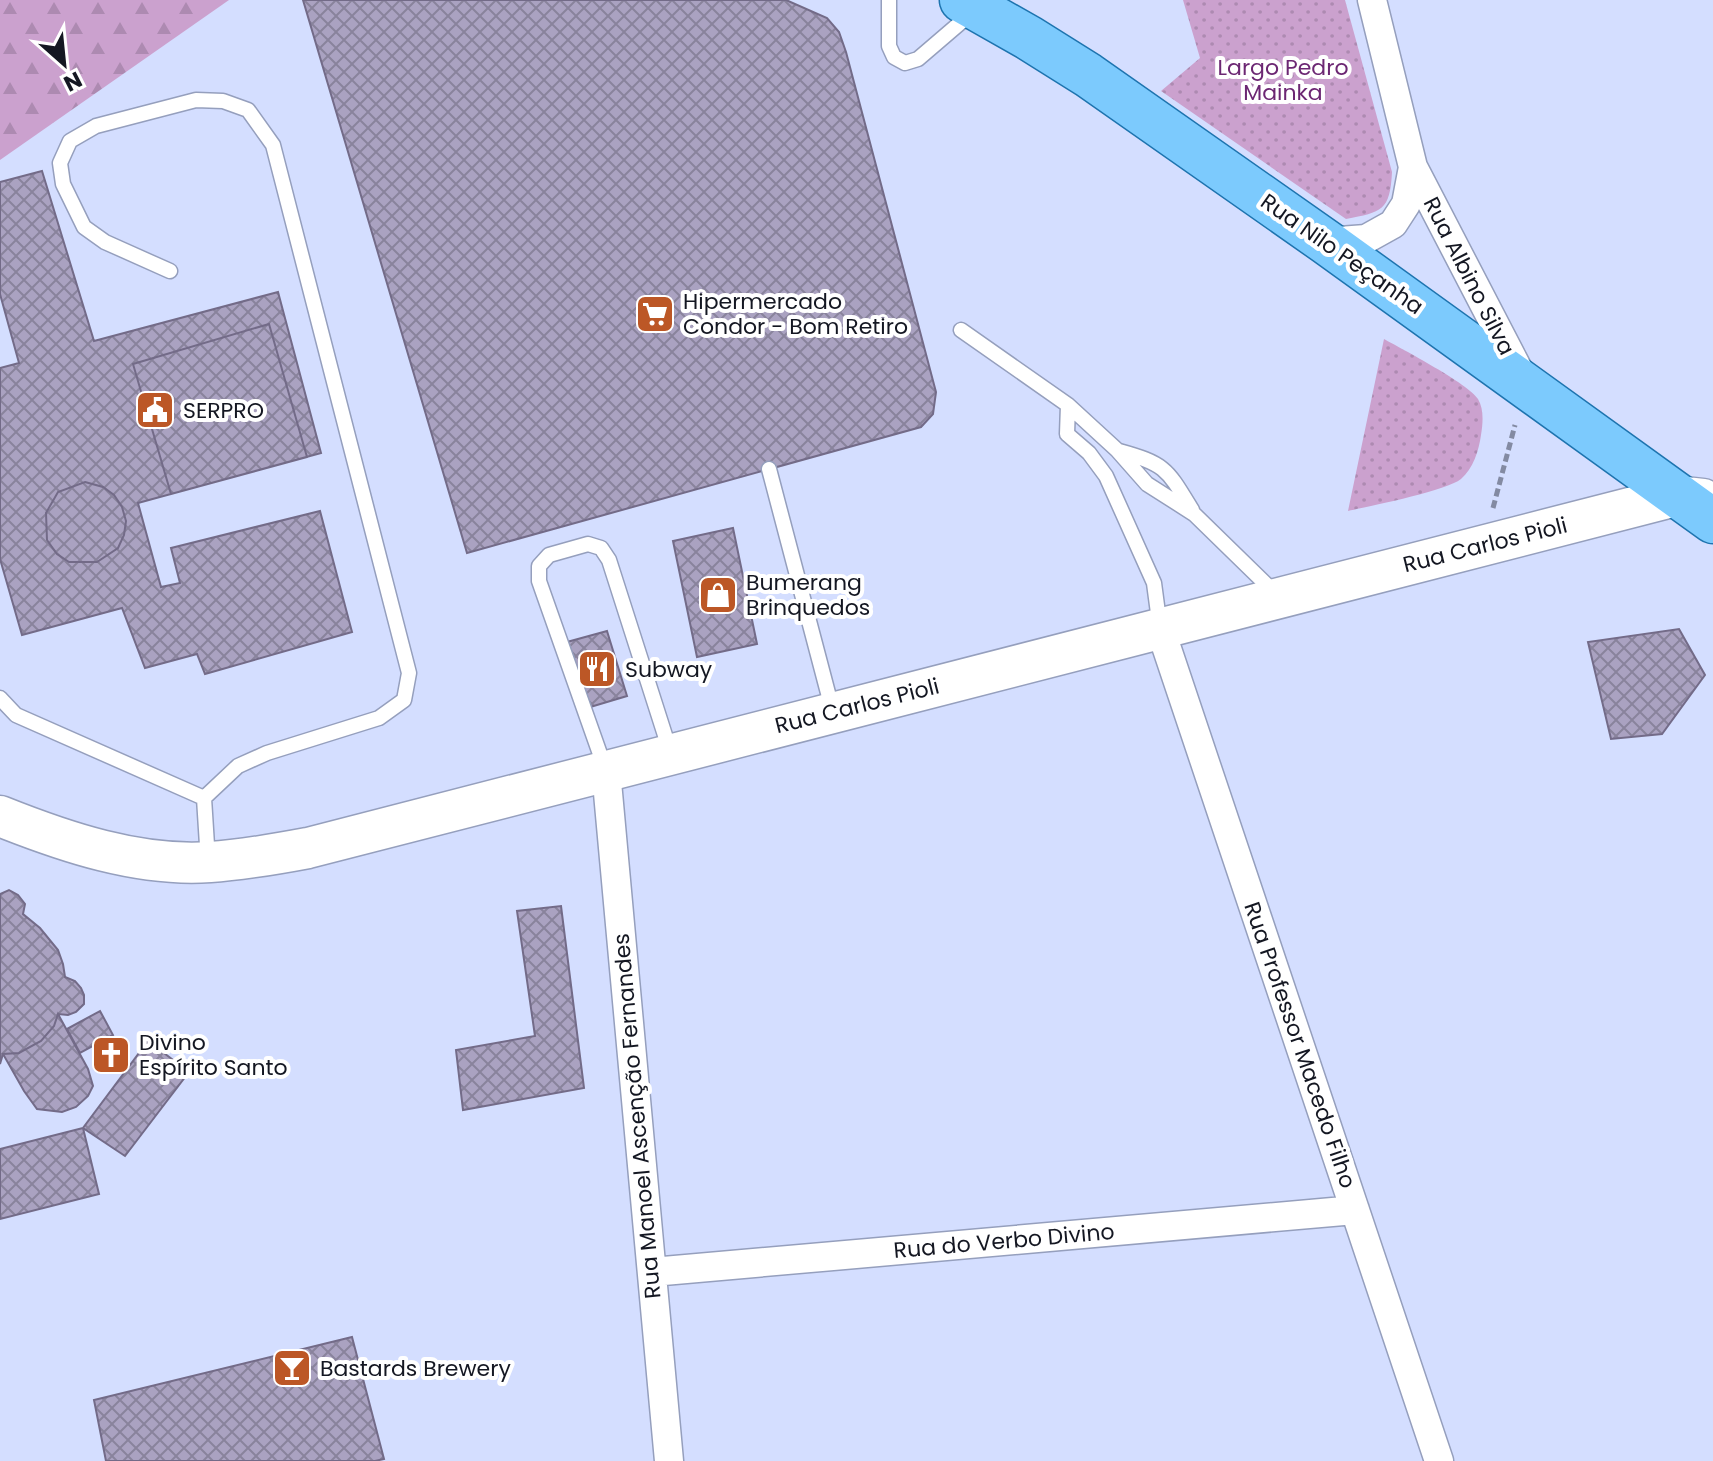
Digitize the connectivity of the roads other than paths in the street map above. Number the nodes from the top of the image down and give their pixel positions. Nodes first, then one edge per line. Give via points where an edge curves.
1 (889, 0) edge
2 (1372, 0) edge
3 (969, 4) edge
4 (1413, 167) junction
5 (1326, 242) junction
6 (170, 271) dead end
7 (961, 330) dead end
8 (1526, 385) junction
9 (1068, 405) junction
10 (1117, 450) junction
11 (769, 469) dead end
12 (1694, 498) edge
13 (1194, 514) junction
14 (1713, 521) edge
15 (1280, 597) junction
16 (1160, 628) junction
17 (0, 698) edge
18 (833, 713) junction
19 (671, 755) junction
20 (606, 771) junction
21 (204, 798) junction
22 (0, 816) edge
23 (208, 862) junction
24 (1355, 1210) junction
25 (652, 1272) junction
26 (669, 1461) edge
27 (1439, 1461) edge

1 - 3 lane via 889,46 905,63 918,59
2 - 4 street, Rua Albino Silva
3 - 5 main road, Rua Nilo Peçanha via 1088,75
4 - 5 street, Rua Albino Silva via 1406,204 1393,224 1366,239
4 - 8 street, Rua Albino Silva
5 - 8 main road, Rua Nilo Peçanha
6 - 21 lane via 84,227 63,184 60,163 70,141 96,126 196,100 223,101 248,110 273,145 409,673 404,700 379,718 238,766
7 - 9 lane
8 - 12 main road, Rua Nilo Peçanha
9 - 10 lane
9 - 16 lane via 1067,434 1106,476 1154,583
10 - 13 lane via 1147,484
10 - 13 lane via 1161,467
11 - 18 lane
12 - 14 main road, Rua Nilo Peçanha
12 - 15 main road, Rua Carlos Pioli
13 - 15 lane
15 - 16 main road, Rua Carlos Pioli
16 - 18 main road, Rua Carlos Pioli
16 - 24 street, Rua Professor Macedo Filho
17 - 21 lane via 16,715
18 - 19 main road, Rua Carlos Pioli
19 - 20 main road, Rua Carlos Pioli
19 - 20 lane via 609,560 601,548 588,544 549,555 539,566 539,581
20 - 23 main road, Rua Carlos Pioli via 308,848
20 - 25 street, Rua Manoel Ascenção Fernandes
21 - 23 lane
22 - 23 main road, Rua Carlos Pioli via 117,854
24 - 25 street, Rua do Verbo Divino
24 - 27 street, Rua Professor Macedo Filho
25 - 26 street, Rua Manoel Ascenção Fernandes

